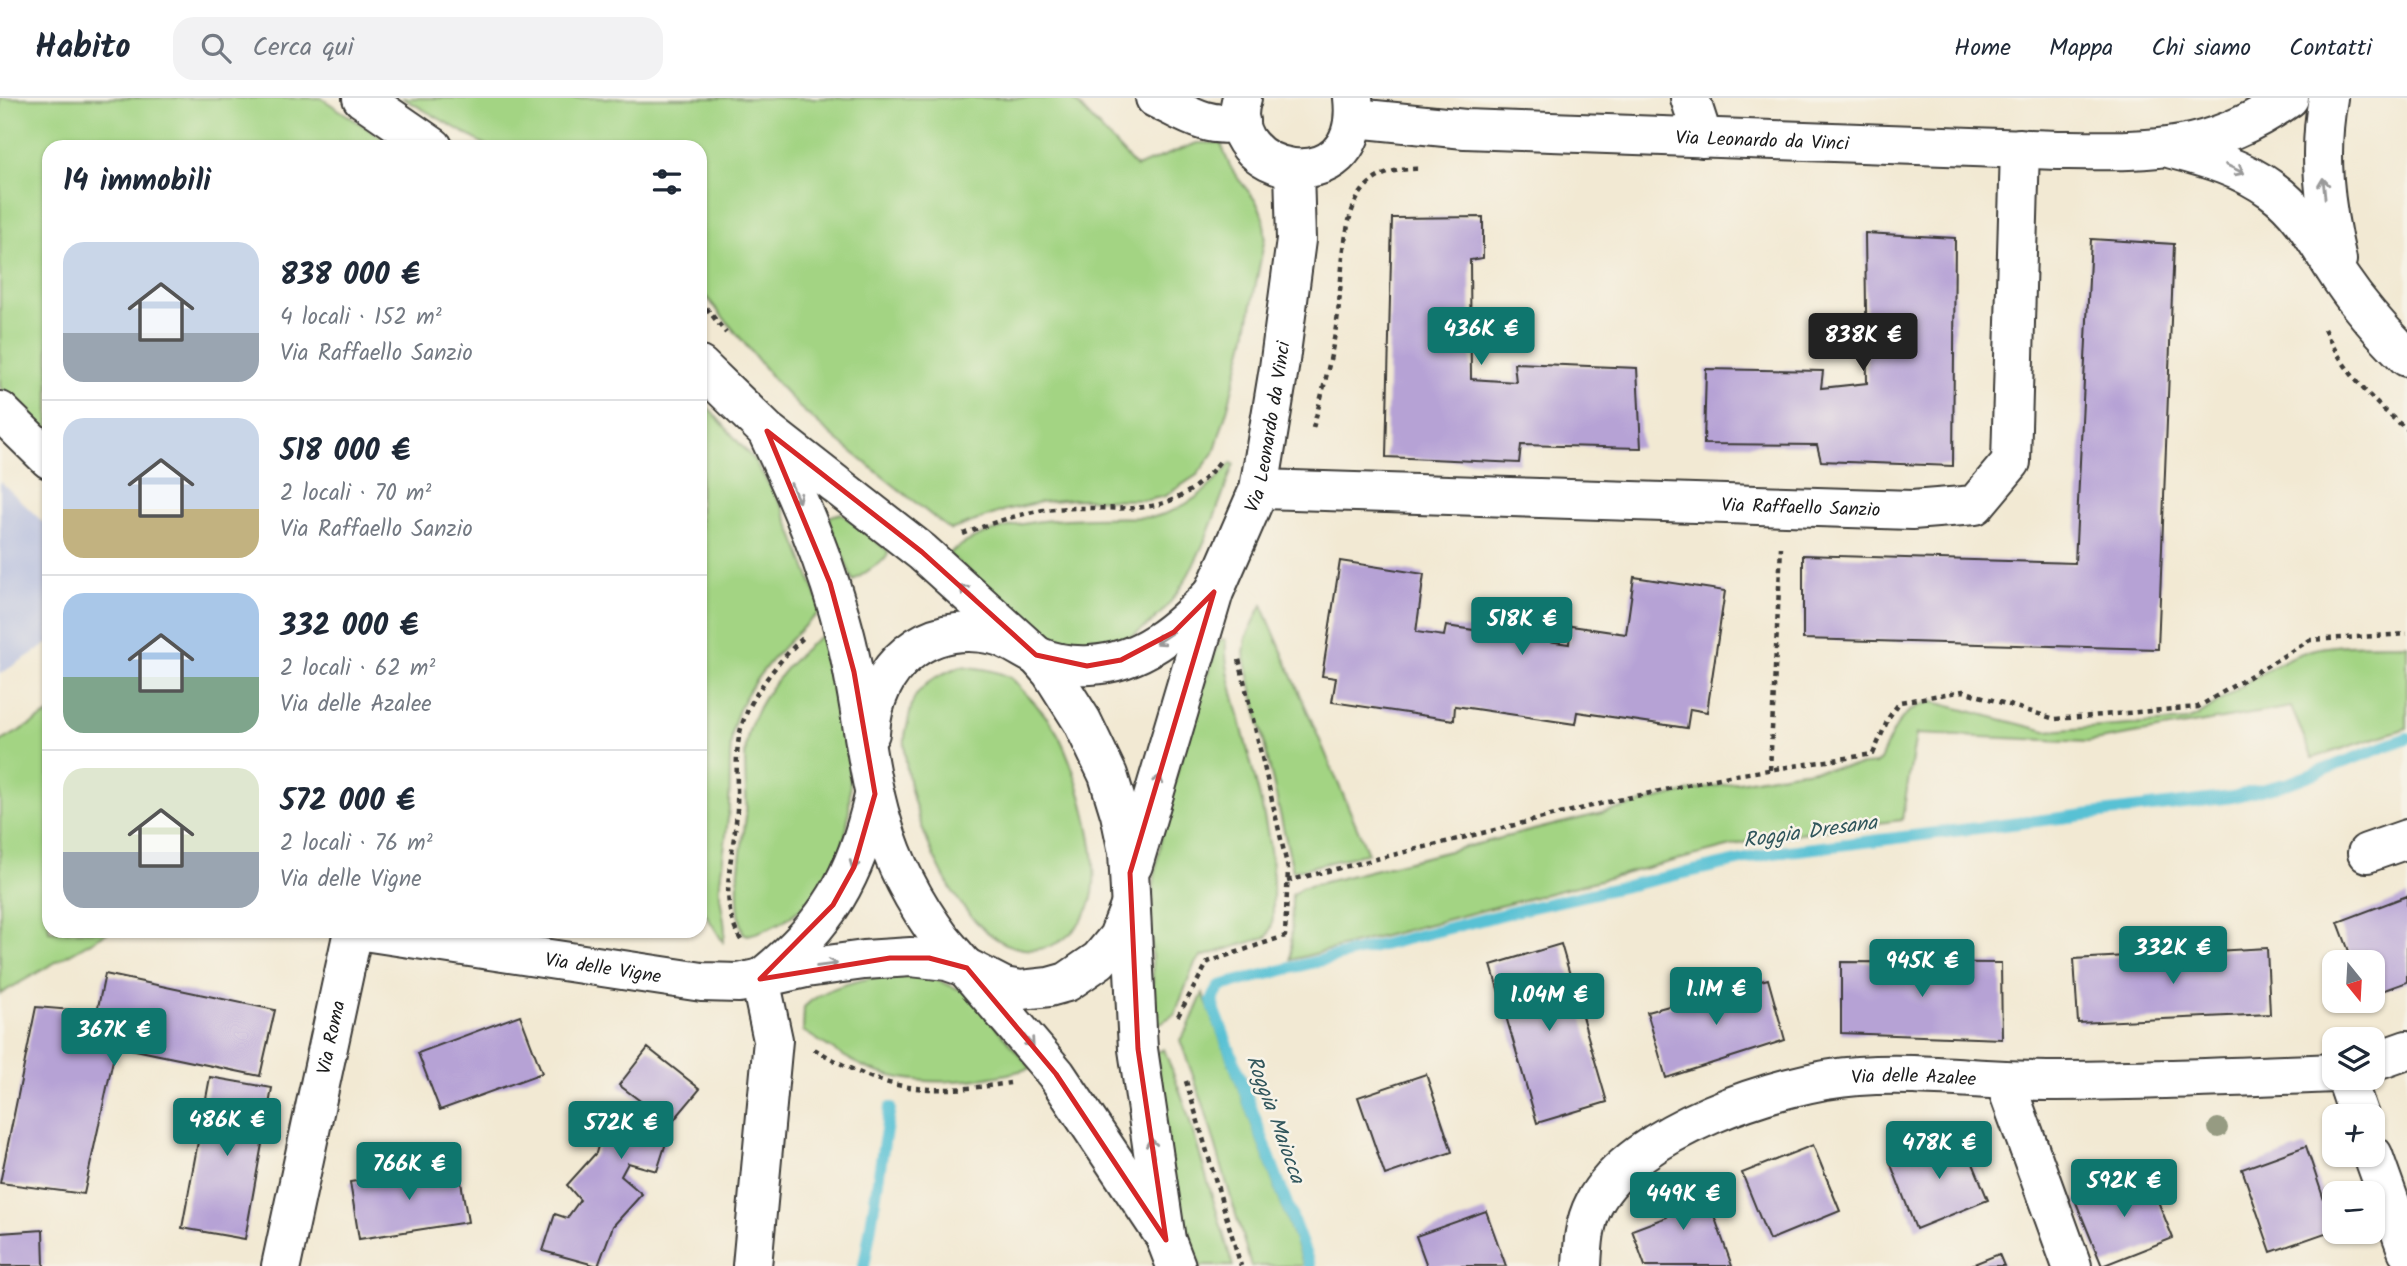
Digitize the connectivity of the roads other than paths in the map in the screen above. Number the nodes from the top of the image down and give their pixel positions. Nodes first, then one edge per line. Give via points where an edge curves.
1 (362, 98) edge
2 (1155, 98) edge
3 (1690, 98) edge
4 (2289, 98) edge
5 (2328, 98) edge
6 (1354, 108) edge
7 (1241, 109) edge
8 (1703, 138) junction
9 (423, 140) edge
10 (2020, 148) junction
11 (2170, 148) junction
12 (1294, 170) junction
13 (2341, 279) junction
14 (2407, 358) edge
15 (707, 373) edge
16 (0, 411) edge
17 (767, 431) junction
18 (42, 452) edge
19 (1276, 490) junction
20 (1214, 592) junction
21 (1036, 655) junction
22 (873, 780) junction
23 (2407, 839) edge
24 (2367, 853) dead end
25 (1130, 891) junction
26 (351, 938) edge
27 (410, 938) edge
28 (967, 968) junction
29 (760, 979) junction
30 (2407, 1050) edge
31 (2385, 1058) edge
32 (2322, 1073) edge
33 (2006, 1082) junction
34 (2378, 1167) edge
35 (2407, 1250) edge
36 (1171, 1253) edge
37 (281, 1266) edge
38 (752, 1266) edge
39 (1582, 1266) edge
40 (2072, 1266) edge

1 - 9 street
2 - 7 street via 1207,123 1232,123
3 - 8 street
4 - 11 street, Via Leonardo da Vinci via 2243,126
13 -> 5 street via 2323,186 2322,138
6 - 8 street, Via Leonardo da Vinci via 1465,128
6 - 12 street, Via Leonardo da Vinci via 1349,139 1338,154 1321,165
7 - 12 street via 1242,130 1254,150 1271,163
8 - 10 street, Via Leonardo da Vinci
10 - 11 street, Via Leonardo da Vinci
10 - 19 street, Via Raffaello Sanzio via 2011,462 1975,505 1912,510
11 -> 13 street, Via Leonardo da Vinci via 2223,164 2273,190 2312,233
12 - 19 street, Via Leonardo da Vinci via 1296,240 1279,368
13 - 14 street, Via Leonardo da Vinci
15 - 17 street
16 - 18 street
21 -> 17 street via 922,552
17 -> 22 street via 813,534 838,609
19 - 20 street, Via Leonardo da Vinci
20 -> 21 street, Via Leonardo da Vinci via 1174,632 1121,660 1087,666
25 -> 20 street, Via Leonardo da Vinci
21 - 22 street, Via Leonardo da Vinci via 982,633 951,634 920,644 897,662 875,702 870,721
21 - 25 street via 1062,688 1100,757 1120,814
22 - 28 street via 903,877 929,922
22 -> 29 street via 868,825 854,867 833,905 796,948
23 - 24 street
25 - 28 street via 1123,929 1113,944 1092,967 1067,982 1021,990 1004,987
36 -> 25 street via 1138,1049
26 - 37 street, Via Roma
27 - 29 street, Via delle Vigne via 702,982
29 -> 28 street, Via delle Vigne via 806,968 890,958 929,958
28 -> 36 street via 1056,1073
29 - 38 street via 773,1040
30 - 31 street
32 - 33 street, Via delle Azalee
33 - 39 street, Via delle Azalee via 1854,1076 1811,1081 1722,1109 1640,1155 1608,1184 1589,1217
33 - 40 street
34 - 35 street

